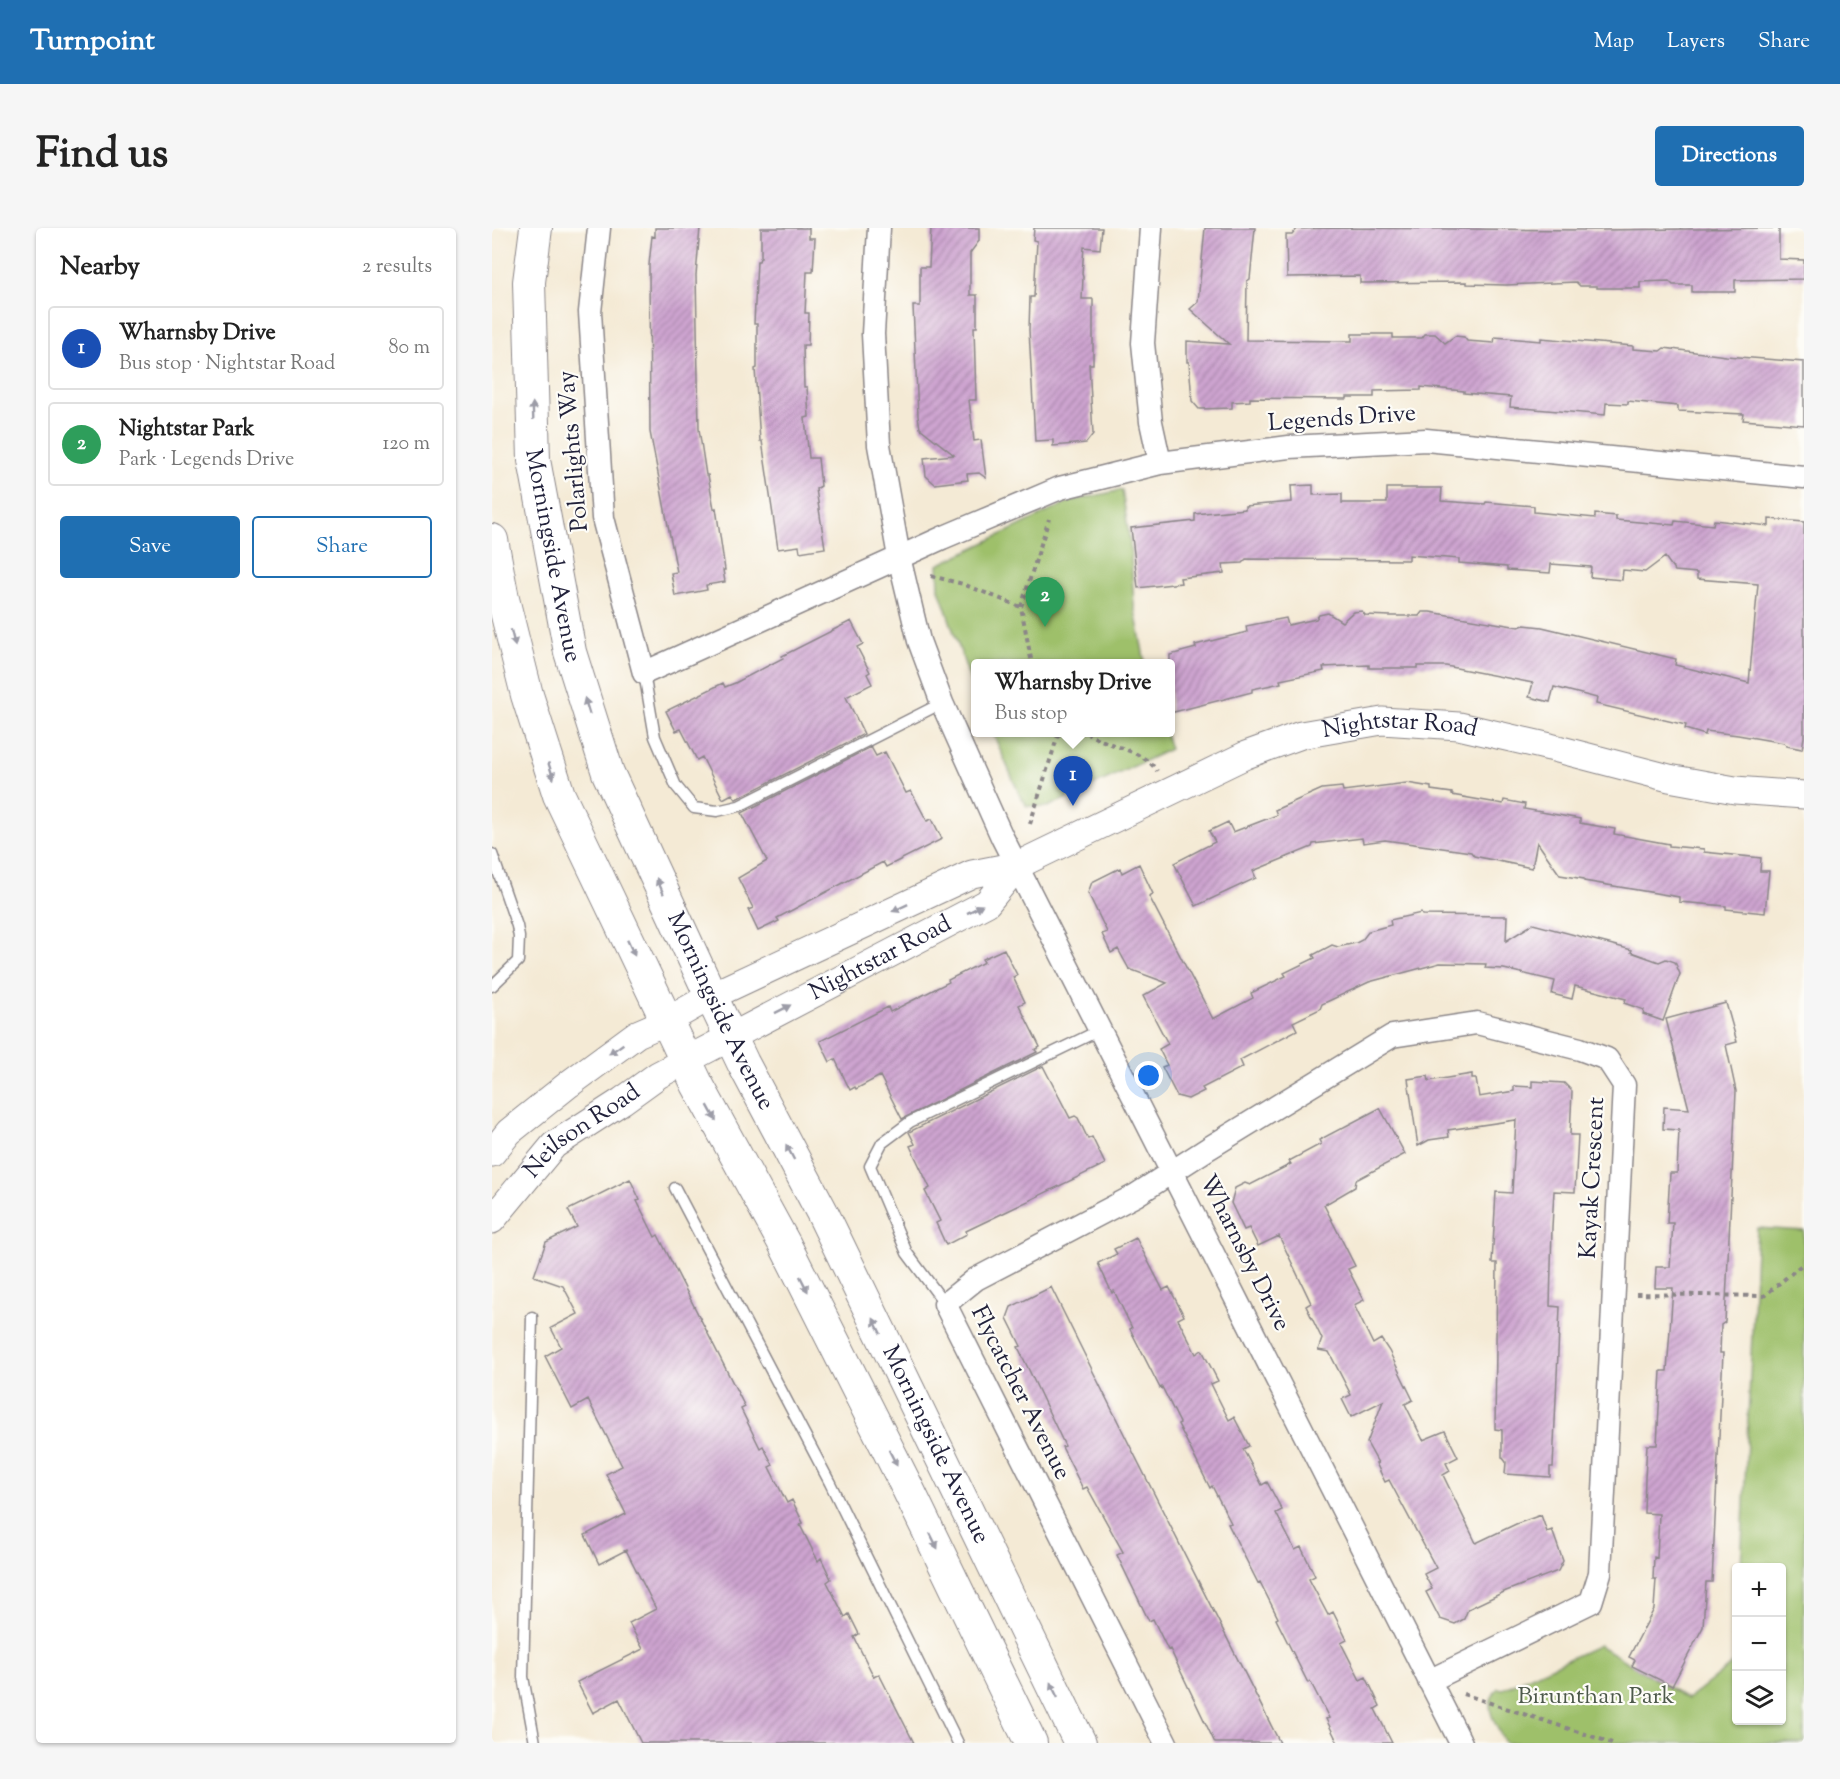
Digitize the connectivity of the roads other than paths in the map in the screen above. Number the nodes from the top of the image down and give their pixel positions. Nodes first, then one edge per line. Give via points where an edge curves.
1 (536, 228) edge
2 (599, 228) edge
3 (879, 228) edge
4 (1151, 228) edge
5 (1160, 463) junction
6 (1804, 477) edge
7 (492, 540) edge
8 (899, 557) junction
9 (644, 673) junction
10 (942, 703) junction
11 (1804, 795) edge
12 (492, 854) edge
13 (1018, 865) junction
14 (492, 986) edge
15 (711, 996) junction
16 (667, 1021) junction
17 (1100, 1030) junction
18 (731, 1036) junction
19 (686, 1060) junction
20 (492, 1153) edge
21 (1173, 1171) junction
22 (675, 1188) dead end
23 (492, 1220) edge
24 (945, 1304) junction
25 (532, 1317) dead end
26 (946, 1471) junction
27 (908, 1489) junction
28 (1429, 1681) junction
29 (536, 1743) edge
30 (958, 1743) edge
31 (1032, 1743) edge
32 (1080, 1743) edge
33 (1166, 1743) edge
34 (1461, 1743) edge

15 -> 1 main road, Morningside Avenue via 608,774 570,652 534,460 529,282
2 - 9 street, Polarlights Way via 590,312 603,518
3 - 8 street, Wharnsby Drive via 873,334 879,445
4 - 5 street via 1143,343 1151,422
5 - 6 street, Legends Drive via 1288,447 1426,440
5 - 8 street, Legends Drive via 1060,488
7 -> 16 main road, Morningside Avenue via 527,695 559,795
8 - 9 street
8 - 10 street, Wharnsby Drive via 919,641
9 - 10 lane via 655,737 676,786 694,808 717,811 739,807
10 - 13 street, Wharnsby Drive
11 - 13 street, Nightstar Road via 1735,790 1669,778 1459,726 1382,721 1302,735 1246,754
12 - 14 lane via 519,937 518,961
13 -> 15 street, Nightstar Road via 972,874
13 - 17 street, Wharnsby Drive
18 -> 13 street, Nightstar Road via 987,903
15 - 16 street, Nightstar Road
15 - 18 main road, Morningside Avenue
16 - 19 main road, Morningside Avenue
16 -> 20 street, Neilson Road via 637,1034 604,1057 509,1132
17 - 21 street, Wharnsby Drive
17 - 24 lane via 910,1122 882,1143 870,1166 907,1253
18 - 19 street, Nightstar Road
26 -> 18 main road, Morningside Avenue via 823,1214
19 - 23 street, Neilson Road via 554,1144
19 -> 27 main road, Morningside Avenue
21 - 24 street, Flycatcher Avenue via 1136,1195 976,1279
21 - 28 street, Wharnsby Drive
21 - 28 street, Kayak Crescent via 1392,1036 1477,1023 1606,1059 1624,1085 1600,1573 1591,1602
22 - 30 lane via 830,1483
24 - 33 street, Flycatcher Avenue
25 - 29 lane via 523,1677
26 - 27 main road
32 -> 26 main road, Morningside Avenue
27 -> 31 main road, Morningside Avenue
28 - 34 street, Wharnsby Drive

